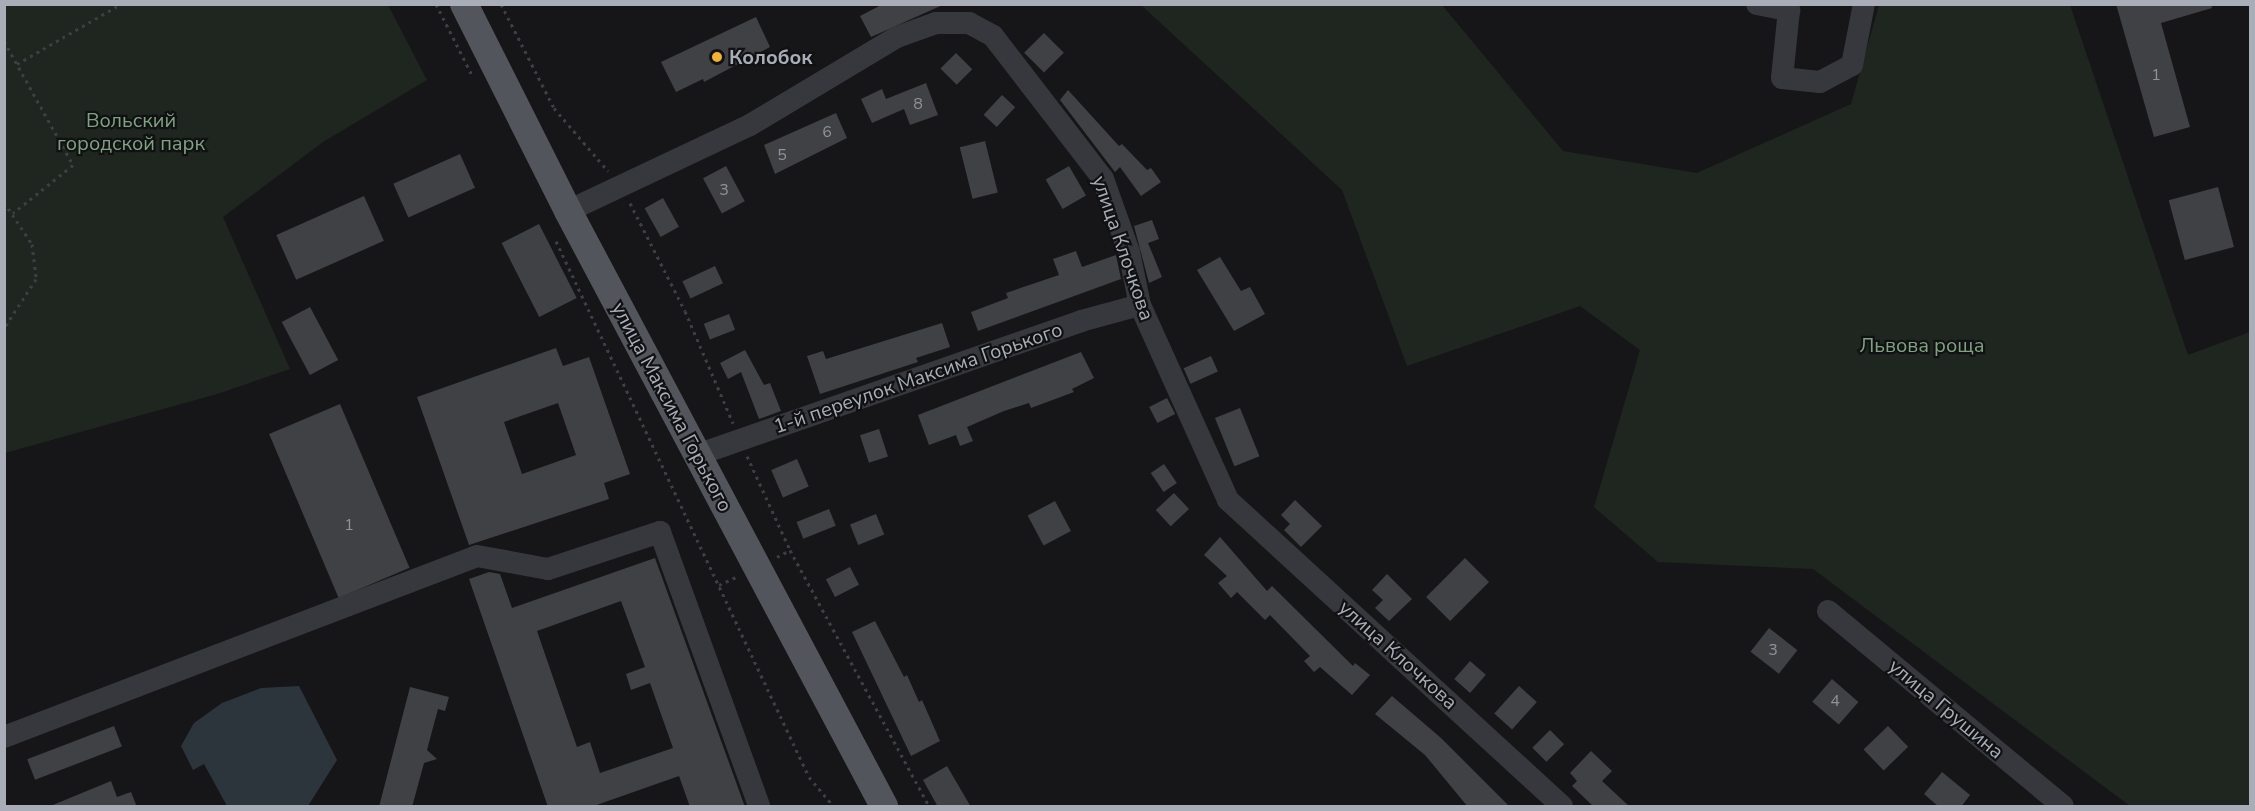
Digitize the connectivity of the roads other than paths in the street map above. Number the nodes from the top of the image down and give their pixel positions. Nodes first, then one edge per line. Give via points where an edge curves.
1 (464, 4) edge
2 (1864, 4) edge
3 (1762, 5) edge
4 (560, 221) junction
5 (1140, 304) junction
6 (697, 455) junction
7 (1828, 611) dead end
8 (4, 737) edge
9 (759, 807) edge
10 (884, 807) edge
11 (1562, 807) edge
12 (2063, 807) edge

1 - 4 main road, улица Максима Горького
2 - 3 street via 1852,65 1820,82 1782,78 1788,10
4 - 5 street, улица Клочкова via 750,125 897,37 936,23 969,23 993,36 1103,179 1129,252
4 - 6 main road, улица Максима Горького
5 - 6 street, 1-й переулок Максима Горького
5 - 11 street, улица Клочкова via 1228,500
6 - 10 main road, улица Максима Горького
7 - 12 street, улица Грушина
8 - 9 street via 477,556 548,569 660,532

